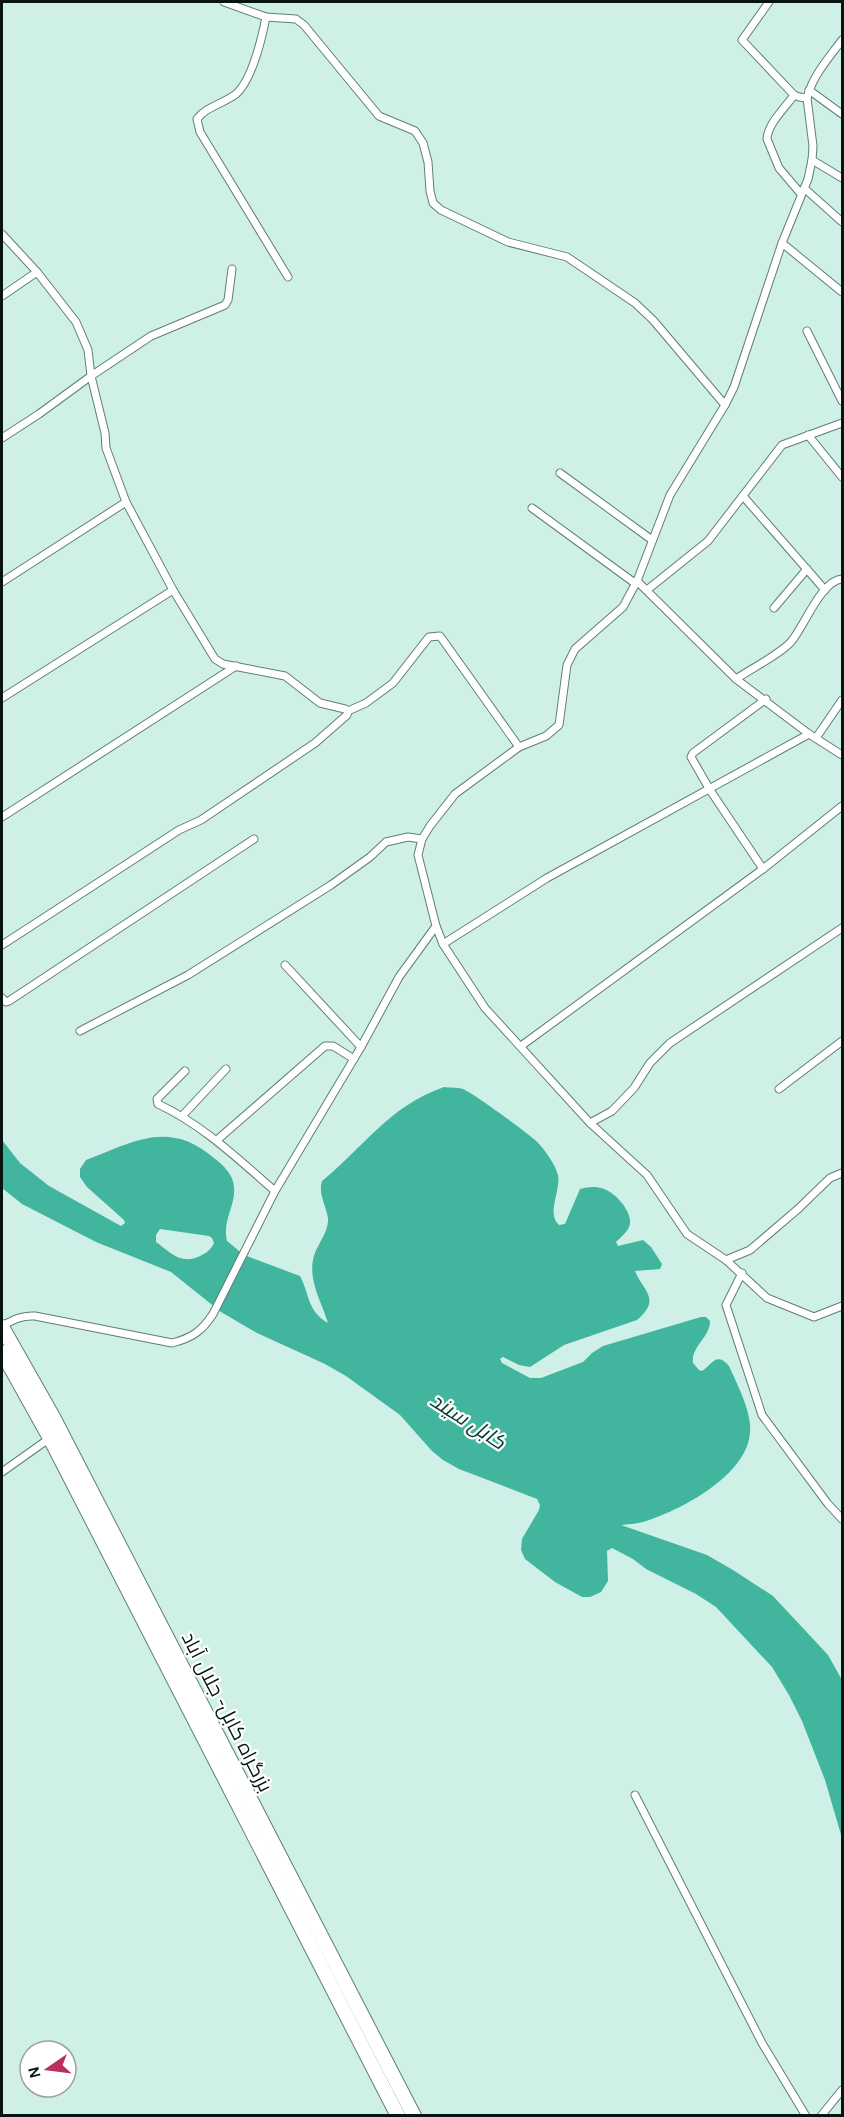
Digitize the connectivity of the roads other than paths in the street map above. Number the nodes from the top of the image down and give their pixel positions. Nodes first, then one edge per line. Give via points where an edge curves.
1 (224, 2) edge
2 (769, 2) edge
3 (266, 17) junction
4 (843, 40) edge
5 (808, 94) junction
6 (794, 95) junction
7 (843, 114) edge
8 (812, 160) junction
9 (843, 178) edge
10 (803, 191) junction
11 (843, 222) edge
12 (2, 234) edge
13 (782, 243) junction
14 (232, 269) dead end
15 (37, 272) junction
16 (288, 277) dead end
17 (843, 292) edge
18 (2, 296) edge
19 (807, 331) dead end
20 (92, 376) junction
21 (843, 401) edge
22 (725, 405) junction
23 (843, 423) edge
24 (808, 435) junction
25 (2, 438) edge
26 (560, 473) dead end
27 (843, 477) edge
28 (743, 496) junction
29 (126, 502) junction
30 (532, 508) dead end
31 (652, 540) junction
32 (807, 569) junction
33 (843, 579) edge
34 (2, 582) edge
35 (637, 582) junction
36 (173, 590) junction
37 (646, 590) junction
38 (825, 590) junction
39 (774, 608) dead end
40 (236, 666) junction
41 (735, 679) junction
42 (2, 698) edge
43 (766, 699) junction
44 (843, 700) edge
45 (348, 711) junction
46 (813, 736) junction
47 (519, 747) junction
48 (843, 755) edge
49 (710, 790) junction
50 (843, 806) edge
51 (2, 817) edge
52 (255, 839) dead end
53 (422, 839) junction
54 (763, 869) junction
55 (436, 926) junction
56 (843, 928) edge
57 (443, 944) junction
58 (2, 945) edge
59 (285, 965) dead end
60 (2, 998) edge
61 (80, 1031) dead end
62 (843, 1041) edge
63 (521, 1046) junction
64 (361, 1047) junction
65 (354, 1059) junction
66 (226, 1069) dead end
67 (185, 1071) dead end
68 (779, 1089) dead end
69 (183, 1115) junction
70 (590, 1123) junction
71 (217, 1140) junction
72 (843, 1173) edge
73 (275, 1191) junction
74 (726, 1260) junction
75 (742, 1273) junction
76 (843, 1306) edge
77 (2, 1327) edge
78 (7, 1352) edge
79 (47, 1420) junction
80 (50, 1438) junction
81 (71, 1465) junction
82 (2, 1472) edge
83 (843, 1519) edge
84 (635, 1795) dead end
85 (286, 1883) junction
86 (843, 2090) edge
87 (398, 2115) edge
88 (414, 2115) edge
89 (806, 2115) edge
90 (821, 2115) edge

1 - 3 street
2 - 6 street via 742,40
3 - 16 street via 247,82 197,119 200,132
3 - 22 street via 296,19 304,25 379,116 415,131 428,162 433,203 441,210 508,242 567,256 653,320
4 - 5 street via 814,77
5 - 6 street via 799,98
5 - 7 street
5 - 8 street
6 - 10 street via 767,139 779,168
8 - 9 street
8 - 10 street
10 - 11 street
10 - 13 street
12 - 15 street
13 - 17 street
13 - 22 street
14 - 20 street via 225,305 151,336
15 - 18 street
15 - 20 street via 76,322 88,350
19 - 21 street
20 - 25 street
20 - 29 street via 110,462
22 - 31 street via 670,495
23 - 24 street
24 - 27 street
24 - 28 street via 782,445
26 - 31 street
28 - 32 street
28 - 37 street via 708,541
29 - 34 street
29 - 36 street
30 - 35 street
31 - 35 street
32 - 38 street
32 - 39 street
33 - 38 street
35 - 37 street
35 - 47 street via 623,607 575,649 567,665 559,725 546,736
36 - 40 street via 215,659
36 - 42 street
37 - 41 street
38 - 41 street via 790,643
40 - 45 street via 285,676 320,703
40 - 51 street
41 - 43 street
43 - 46 street
43 - 49 street via 691,755
44 - 46 street
45 - 47 street via 393,683 429,637 440,636
45 - 58 street via 315,743
46 - 48 street
46 - 49 street
47 - 53 street via 455,794
49 - 54 street
49 - 57 street via 547,878
50 - 54 street
52 - 60 street via 9,1001
53 - 55 street via 418,855
53 - 61 street via 408,837 386,842 331,885 188,975
54 - 63 street
55 - 57 street
55 - 64 street via 399,977
56 - 70 street via 670,1042 612,1111
57 - 63 street via 485,1008
59 - 64 street
62 - 68 street
63 - 70 street
64 - 65 street
65 - 71 street via 333,1046 325,1046
65 - 73 street
66 - 69 street
67 - 69 street via 156,1102
69 - 71 street
70 - 74 street via 647,1175 687,1234
71 - 73 street
72 - 74 street via 830,1178 750,1250
73 - 77 street via 213,1314 204,1329 188,1339 172,1343 35,1316 17,1318
74 - 75 street
75 - 76 street via 767,1299 814,1317
75 - 83 street via 726,1305 762,1415
77 - 78 highway, بزرگراه کابل- جلال آباد
78 - 79 highway, بزرگراه کابل- جلال آباد
79 - 80 highway, بزرگراه کابل- جلال آباد
79 - 81 highway, بزرگراه کابل- جلال آباد
80 - 81 highway, بزرگراه کابل- جلال آباد
80 - 82 street
81 - 85 highway, بزرگراه کابل- جلال آباد
84 - 89 street via 762,2043
85 - 87 highway, بزرگراه کابل- جلال آباد via 349,2024
85 - 88 highway, بزرگراه کابل- جلال آباد
86 - 90 street

